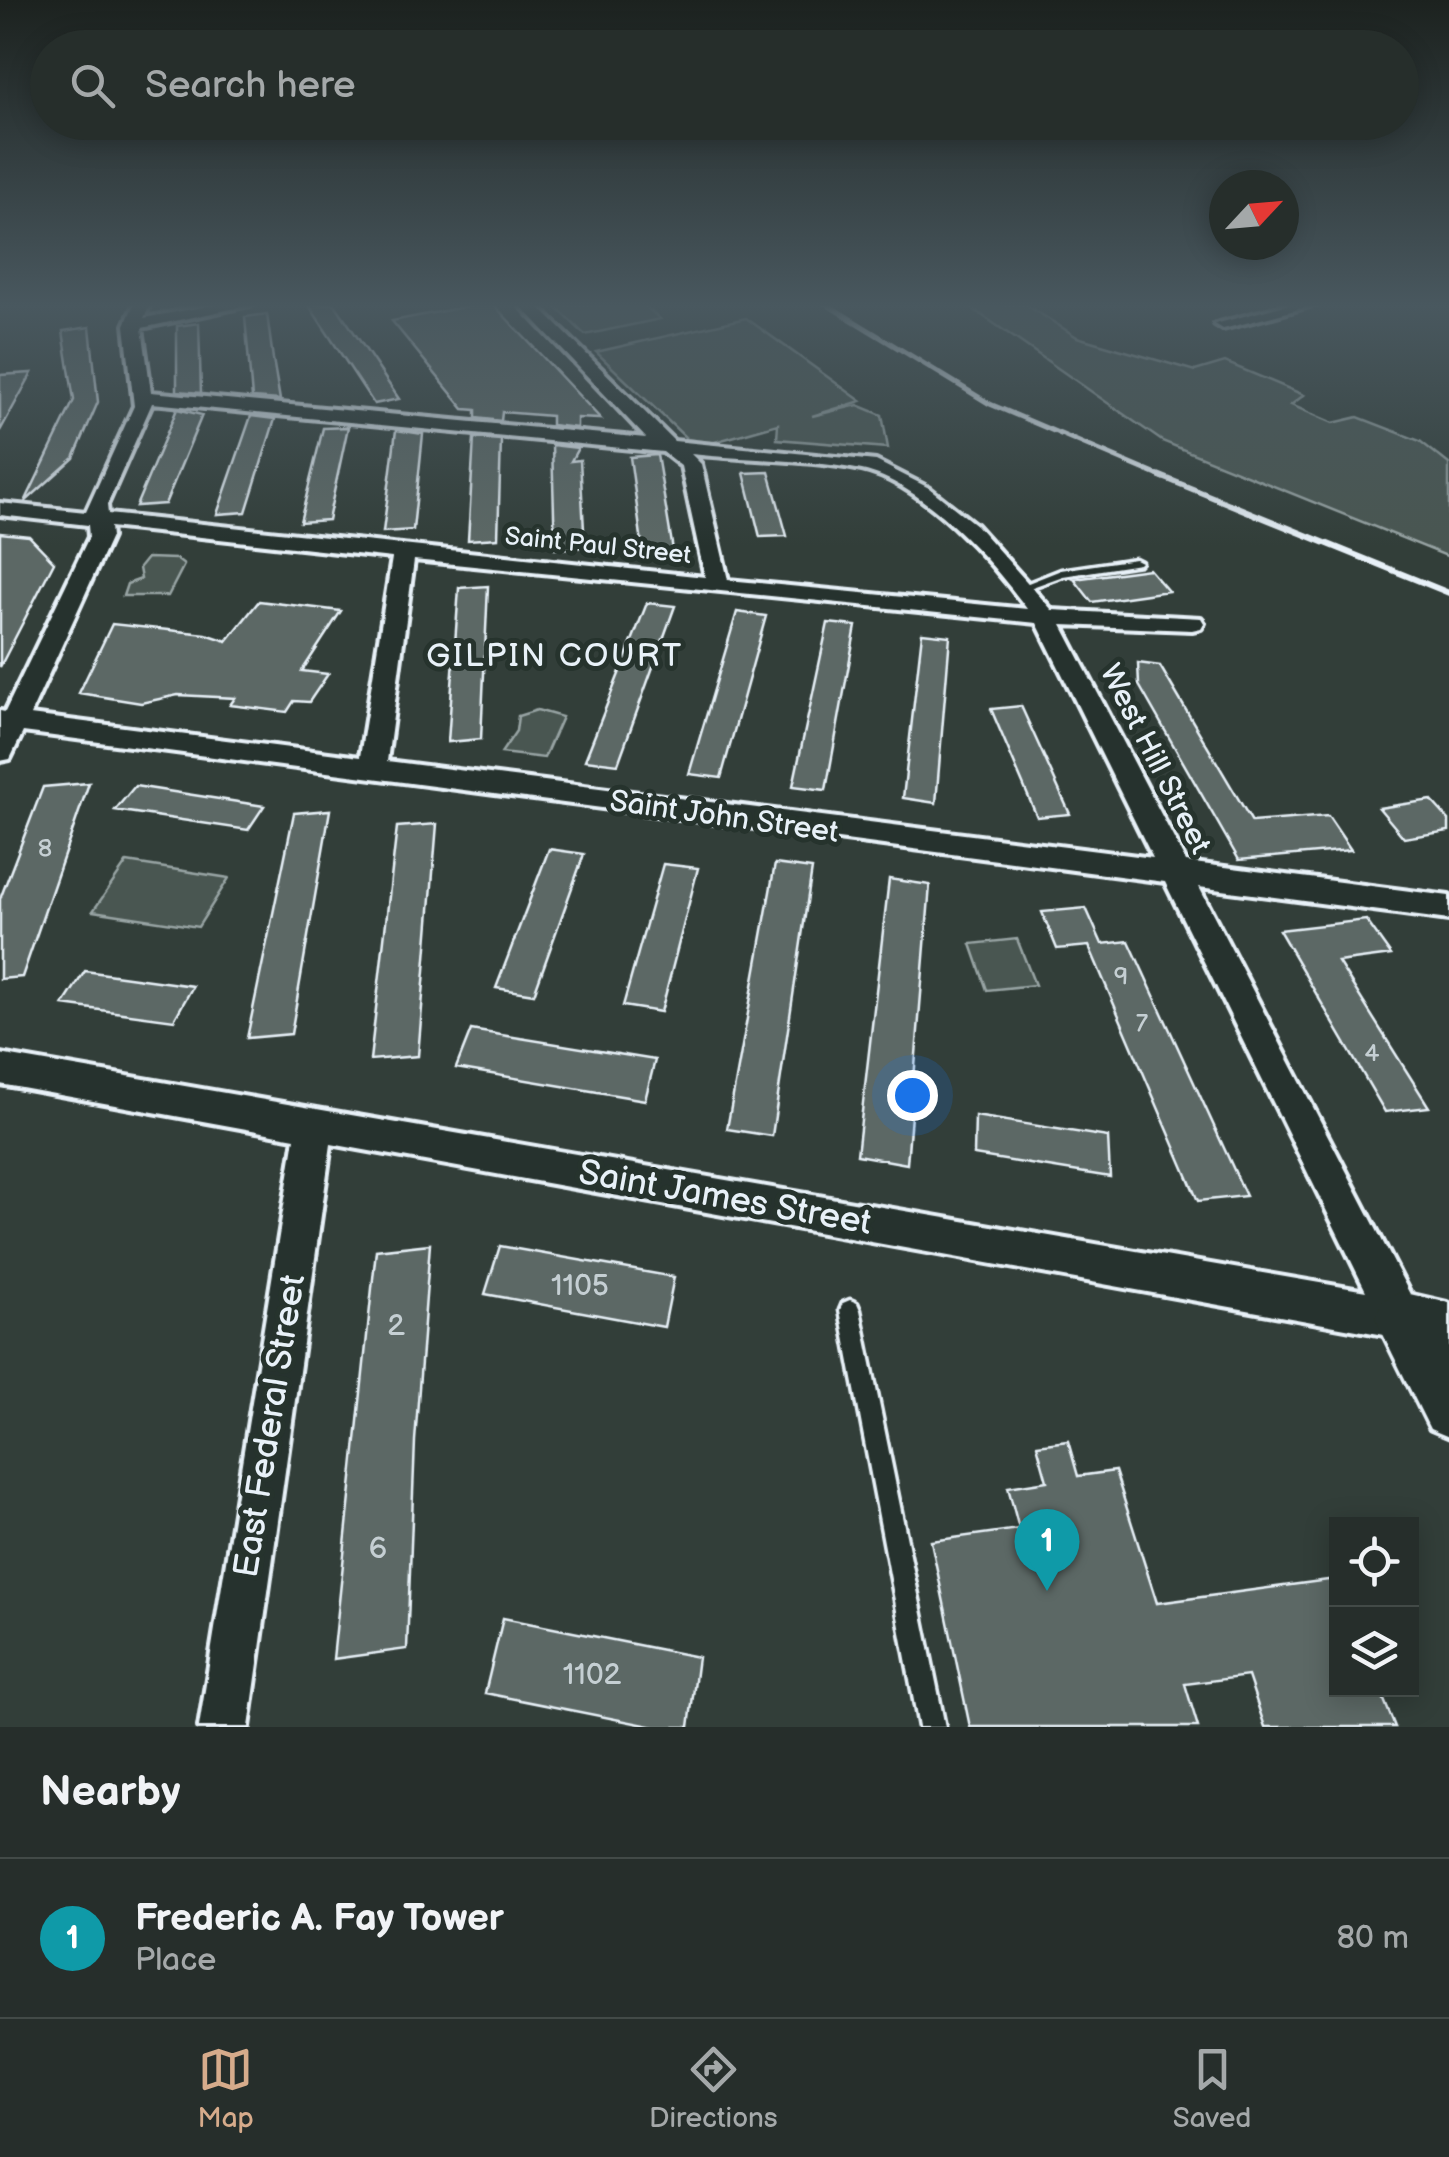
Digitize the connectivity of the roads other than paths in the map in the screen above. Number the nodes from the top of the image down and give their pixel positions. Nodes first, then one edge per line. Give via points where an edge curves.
1 (142, 385) edge
2 (604, 385) edge
3 (144, 397) junction
4 (673, 446) junction
5 (0, 509) edge
6 (98, 521) junction
7 (404, 552) junction
8 (1135, 562) dead end
9 (718, 586) junction
10 (1024, 587) junction
11 (1047, 619) junction
12 (1192, 624) dead end
13 (7, 721) edge
14 (0, 752) edge
15 (372, 768) junction
16 (1176, 873) junction
17 (1449, 908) edge
18 (0, 1069) edge
19 (315, 1126) junction
20 (850, 1310) dead end
21 (1425, 1323) edge
22 (1449, 1410) edge
23 (224, 1727) edge
24 (932, 1727) edge

1 - 3 street
2 - 4 street via 647,430
3 - 4 street, West Hill Street
3 - 6 street via 96,505
4 - 9 street via 691,464
4 - 10 street, West Hill Street via 887,472 977,536
5 - 6 street, Saint Paul Street
6 - 7 street, Saint Paul Street
6 - 13 street via 100,538
7 - 9 street, Saint Paul Street
7 - 15 street
8 - 10 lane via 1061,573
9 - 11 street, Saint Paul Street
10 - 11 street, West Hill Street
11 - 12 street, Saint Paul Street
11 - 16 street, West Hill Street
13 - 14 street
13 - 15 street, Saint John Street
15 - 16 street, Saint John Street
16 - 17 street, Saint John Street
16 - 21 street, West Hill Street
18 - 19 street, Saint James Street
19 - 21 street, Saint James Street
19 - 23 street, East Federal Street
20 - 24 lane
21 - 22 street

